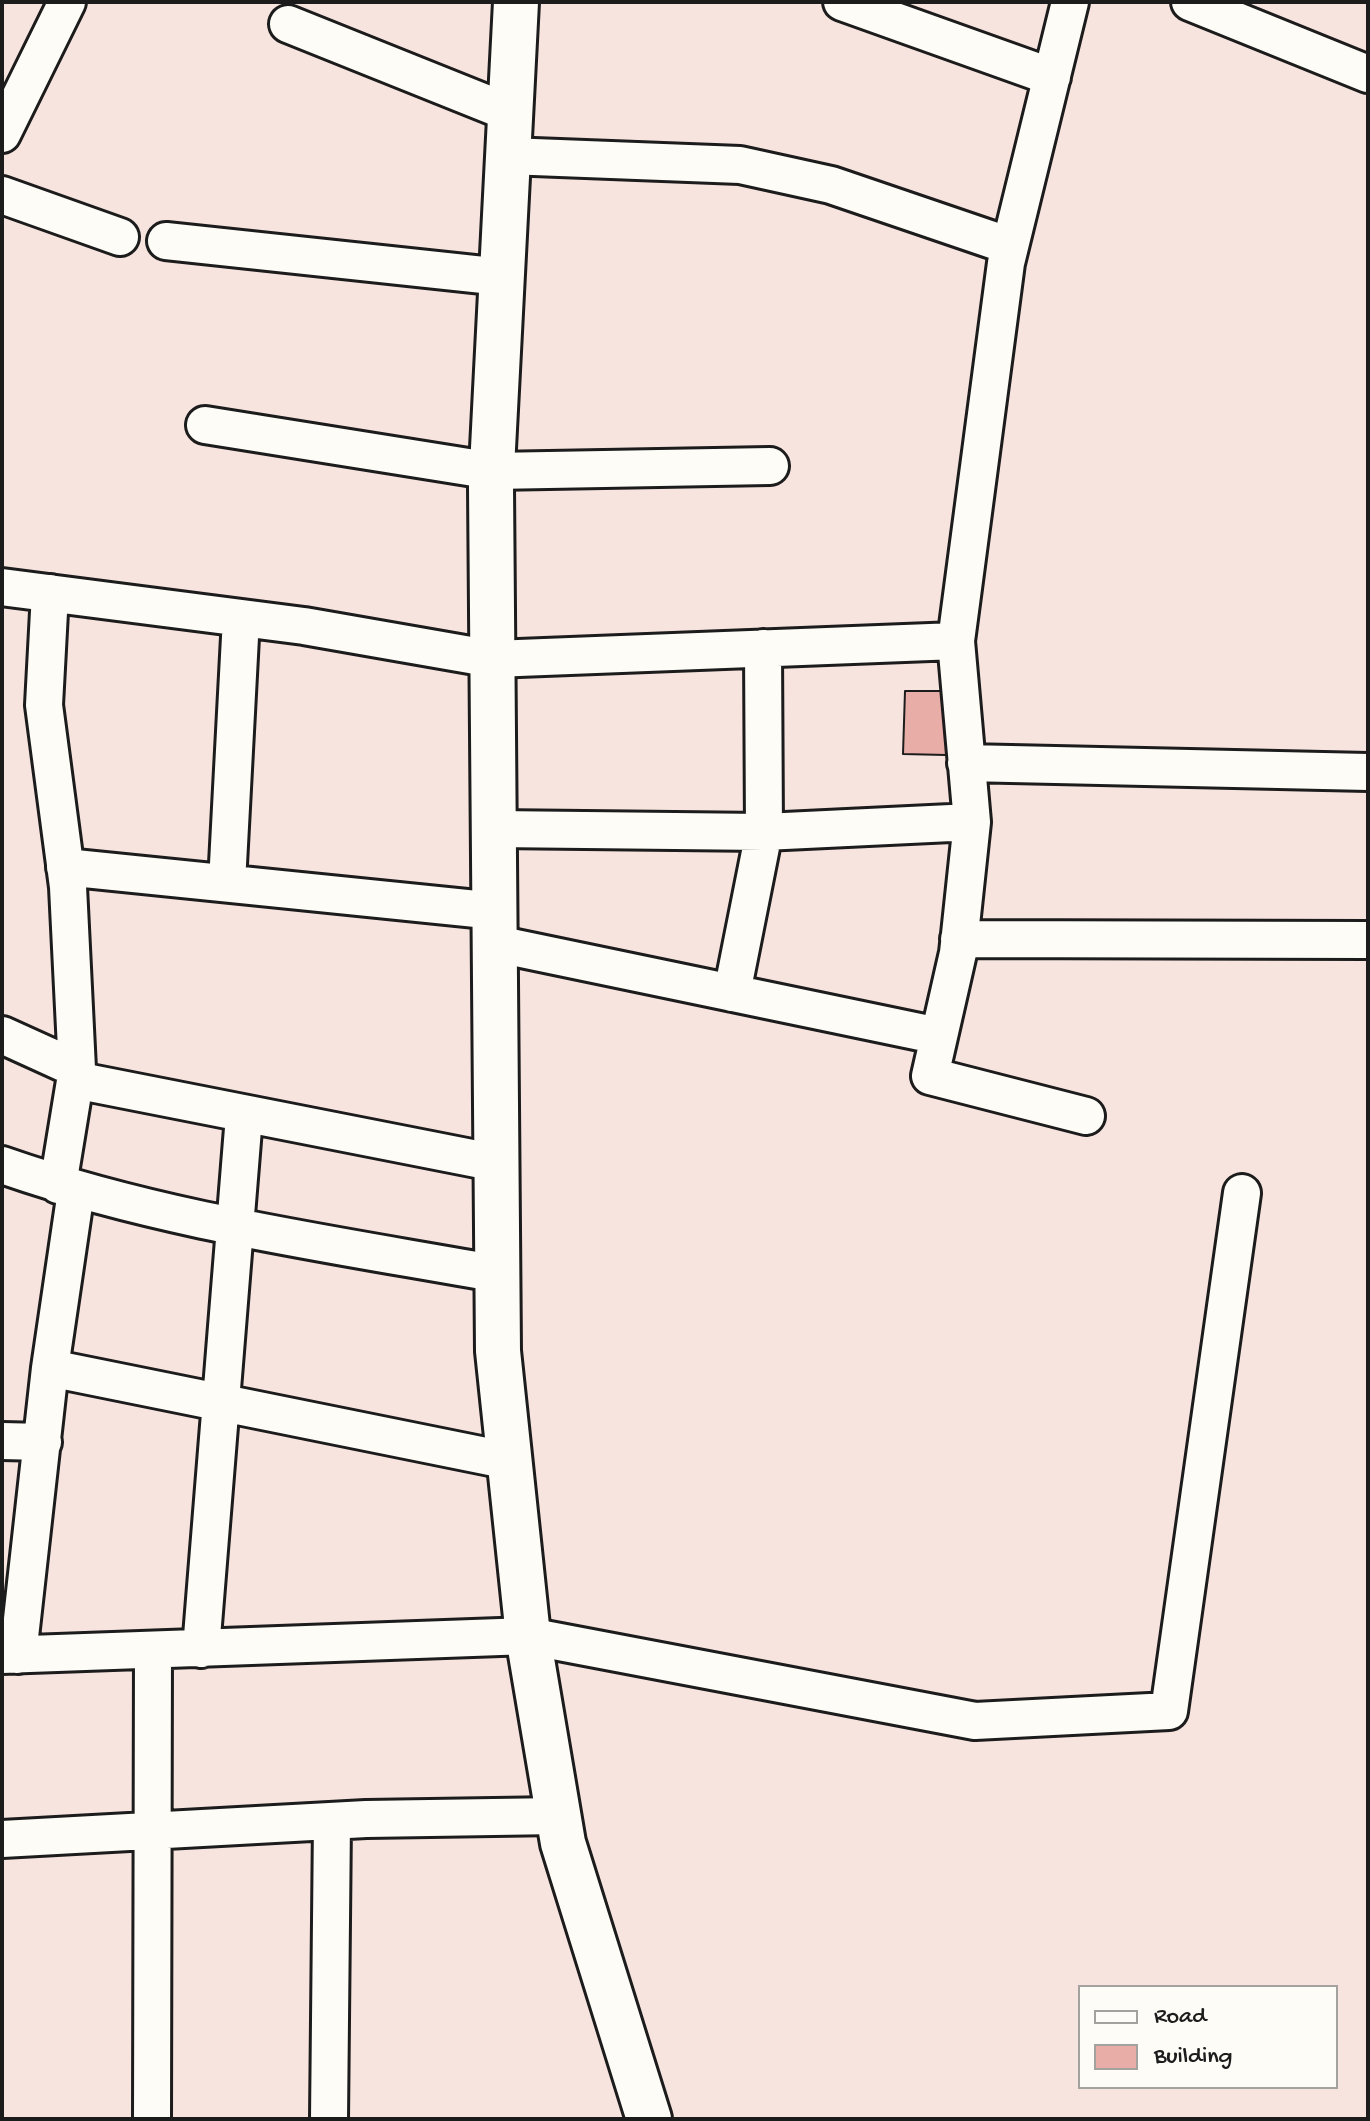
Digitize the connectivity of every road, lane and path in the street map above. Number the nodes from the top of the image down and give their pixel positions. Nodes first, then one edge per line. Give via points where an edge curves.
1 (67, 2) edge
2 (516, 2) edge
3 (842, 2) edge
4 (1070, 2) edge
5 (1190, 2) edge
6 (288, 24) dead end
7 (1368, 74) edge
8 (1052, 77) junction
9 (510, 113) junction
10 (2, 134) edge
11 (508, 156) junction
12 (2, 195) edge
13 (120, 237) dead end
14 (166, 241) dead end
15 (1010, 246) junction
16 (502, 277) junction
17 (205, 425) dead end
18 (770, 466) dead end
19 (493, 471) junction
20 (2, 587) edge
21 (50, 593) junction
22 (241, 618) junction
23 (956, 641) junction
24 (763, 648) junction
25 (493, 659) junction
26 (966, 763) junction
27 (1368, 772) edge
28 (972, 822) junction
29 (495, 829) junction
30 (764, 832) junction
31 (65, 867) junction
32 (227, 883) junction
33 (496, 927) junction
34 (959, 939) junction
35 (1368, 940) edge
36 (732, 993) junction
37 (2, 1035) edge
38 (939, 1036) junction
39 (76, 1074) junction
40 (244, 1116) junction
41 (1086, 1116) dead end
42 (497, 1163) junction
43 (2, 1165) edge
44 (67, 1188) junction
45 (1242, 1193) dead end
46 (234, 1227) junction
47 (498, 1274) junction
48 (50, 1368) junction
49 (220, 1405) junction
50 (2, 1441) edge
51 (43, 1442) junction
52 (510, 1461) junction
53 (528, 1636) junction
54 (201, 1649) junction
55 (153, 1651) junction
56 (10, 1655) edge
57 (558, 1816) junction
58 (332, 1821) junction
59 (155, 1833) junction
60 (2, 1839) edge
61 (152, 2119) edge
62 (329, 2119) edge
63 (649, 2119) edge

1 - 10 street
2 - 9 main road
3 - 8 street
4 - 8 street
5 - 7 street
6 - 9 street
8 - 15 street
9 - 11 main road
11 - 15 street via 740,165 831,185
11 - 16 main road
12 - 13 street
14 - 16 street
15 - 23 street
16 - 19 main road
17 - 19 street
18 - 19 street
19 - 25 main road
20 - 21 street
21 - 22 street
21 - 31 street via 44,705
22 - 25 street
22 - 32 street
23 - 24 street
23 - 26 street
24 - 25 street
24 - 30 street
25 - 29 main road
26 - 27 street
26 - 28 street
28 - 30 street
28 - 34 street
29 - 30 street
29 - 33 main road
30 - 36 street
31 - 32 street
31 - 39 street
32 - 33 street
33 - 36 street
33 - 42 main road
34 - 35 street
34 - 38 street
36 - 38 street
37 - 39 street
38 - 41 street via 930,1076
39 - 40 street
39 - 44 street
40 - 42 street
40 - 46 street
42 - 47 main road
43 - 44 street
44 - 46 street
44 - 48 street
45 - 53 street via 1169,1711 975,1721
46 - 47 street
46 - 49 street
47 - 52 main road via 498,1351
48 - 49 street
48 - 51 street
49 - 52 street
49 - 54 street
50 - 51 street
51 - 56 street
52 - 53 main road
53 - 54 street
53 - 57 main road
54 - 55 street
55 - 56 street
55 - 59 street
57 - 58 street
57 - 63 main road
58 - 59 street
58 - 62 street
59 - 60 street
59 - 61 street

